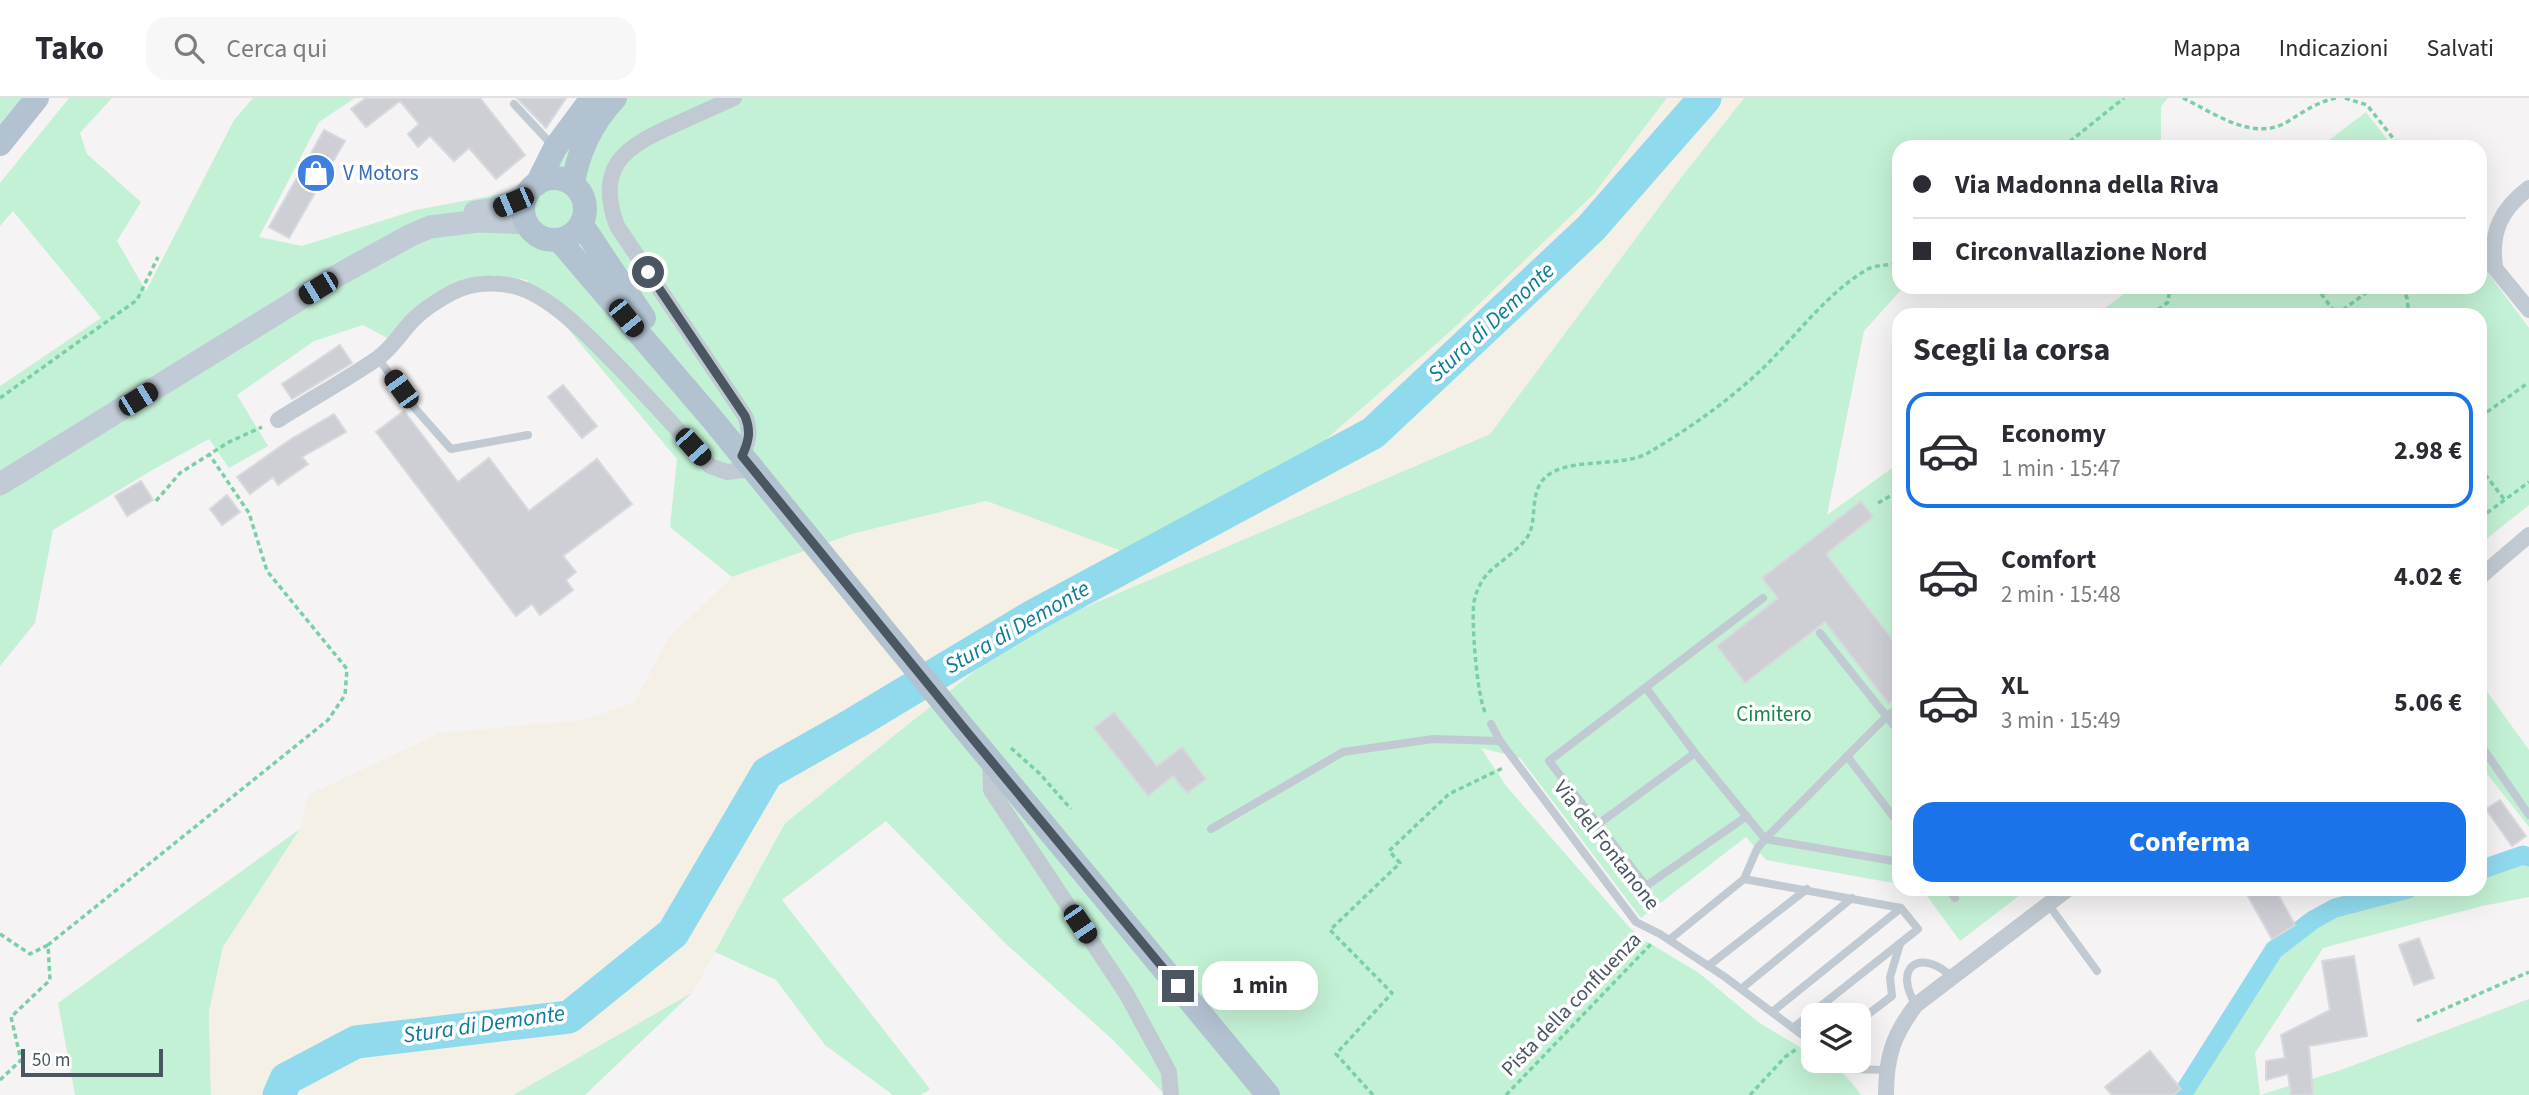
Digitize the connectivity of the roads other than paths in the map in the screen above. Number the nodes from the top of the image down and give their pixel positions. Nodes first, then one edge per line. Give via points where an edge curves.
1 (37, 98) edge
2 (592, 98) edge
3 (614, 98) edge
4 (734, 98) edge
5 (514, 104) dead end
6 (0, 144) edge
7 (555, 148) junction
8 (574, 180) junction
9 (2529, 188) edge
10 (531, 190) junction
11 (526, 223) junction
12 (582, 225) junction
13 (430, 227) junction
14 (559, 240) junction
15 (2487, 258) edge
16 (2495, 267) junction
17 (2529, 310) edge
18 (378, 358) junction
19 (278, 420) road end
20 (713, 420) junction
21 (528, 435) dead end
22 (747, 463) junction
23 (0, 484) edge
24 (2529, 535) edge
25 (2487, 571) edge
26 (1763, 598) dead end
27 (1820, 632) dead end
28 (1646, 688) junction
29 (1892, 712) edge
30 (1887, 716) junction
31 (1892, 723) edge
32 (1491, 724) road end
33 (1500, 741) junction
34 (1695, 753) junction
35 (2487, 754) edge
36 (1847, 756) junction
37 (990, 760) junction
38 (1892, 815) edge
39 (2529, 815) edge
40 (1747, 816) junction
41 (1597, 825) junction
42 (1211, 829) dead end
43 (1765, 839) junction
44 (1892, 861) edge
45 (1744, 879) junction
46 (1807, 889) junction
47 (2059, 896) edge
48 (1852, 898) junction
49 (2048, 904) junction
50 (1901, 908) junction
51 (1669, 940) junction
52 (1900, 944) junction
53 (1708, 965) junction
54 (2097, 971) dead end
55 (1952, 977) junction
56 (1741, 989) junction
57 (1916, 1005) junction
58 (1772, 1012) junction
59 (1871, 1013) edge
60 (1793, 1028) junction
61 (1801, 1034) edge
62 (1871, 1070) edge
63 (1886, 1070) junction
64 (1171, 1095) edge
65 (1268, 1095) edge
66 (1886, 1095) edge

1 - 6 main road
2 - 7 main road
3 - 8 main road via 582,146
4 - 22 street via 644,138 627,150 609,186 617,226 745,416 750,428
5 - 7 lane
7 - 8 street via 568,161
7 - 10 main road
8 - 10 main road via 555,178
8 - 12 main road via 586,207
9 - 16 street via 2505,211 2496,228
10 - 11 main road via 523,205
10 - 13 main road via 500,208 438,220
11 - 13 main road via 478,221
11 - 14 main road via 540,237
12 - 14 main road
12 - 20 main road
13 - 23 main road via 340,274
14 - 20 main road
15 - 16 street
16 - 17 street
18 - 19 street
18 - 21 lane via 451,449
18 - 22 street via 413,320 456,290 478,284 523,289 544,299 576,325 641,388 710,466 727,472
20 - 22 main road
22 - 37 main road
24 - 25 street
26 - 28 lane
27 - 30 lane
28 - 34 lane
28 - 41 lane via 1549,761
29 - 30 lane
30 - 31 lane
30 - 36 lane
32 - 33 lane, Via del Fontanone
33 - 42 lane via 1433,739 1343,752
33 - 51 lane, Via del Fontanone via 1636,922
34 - 40 lane
34 - 41 lane
35 - 39 lane
36 - 38 lane
36 - 43 lane
37 - 64 street via 991,790 1125,992 1169,1072
37 - 65 main road
40 - 41 lane via 1646,886
40 - 43 lane
43 - 44 lane
43 - 45 lane
45 - 46 lane
45 - 51 lane
46 - 48 lane
46 - 53 lane
47 - 49 street
48 - 50 lane
48 - 56 lane
49 - 54 lane
49 - 55 street
50 - 52 lane via 1918,929
50 - 58 lane
51 - 53 lane, Via del Fontanone
52 - 59 lane via 1890,977 1892,996
52 - 60 lane
53 - 56 lane, Via del Fontanone
55 - 57 street
55 - 57 lane via 1941,966 1917,962 1906,982
56 - 58 lane, Via del Fontanone
57 - 63 street via 1892,1044
58 - 60 lane, Via del Fontanone
60 - 61 lane, Via del Fontanone
62 - 63 lane
63 - 66 street

